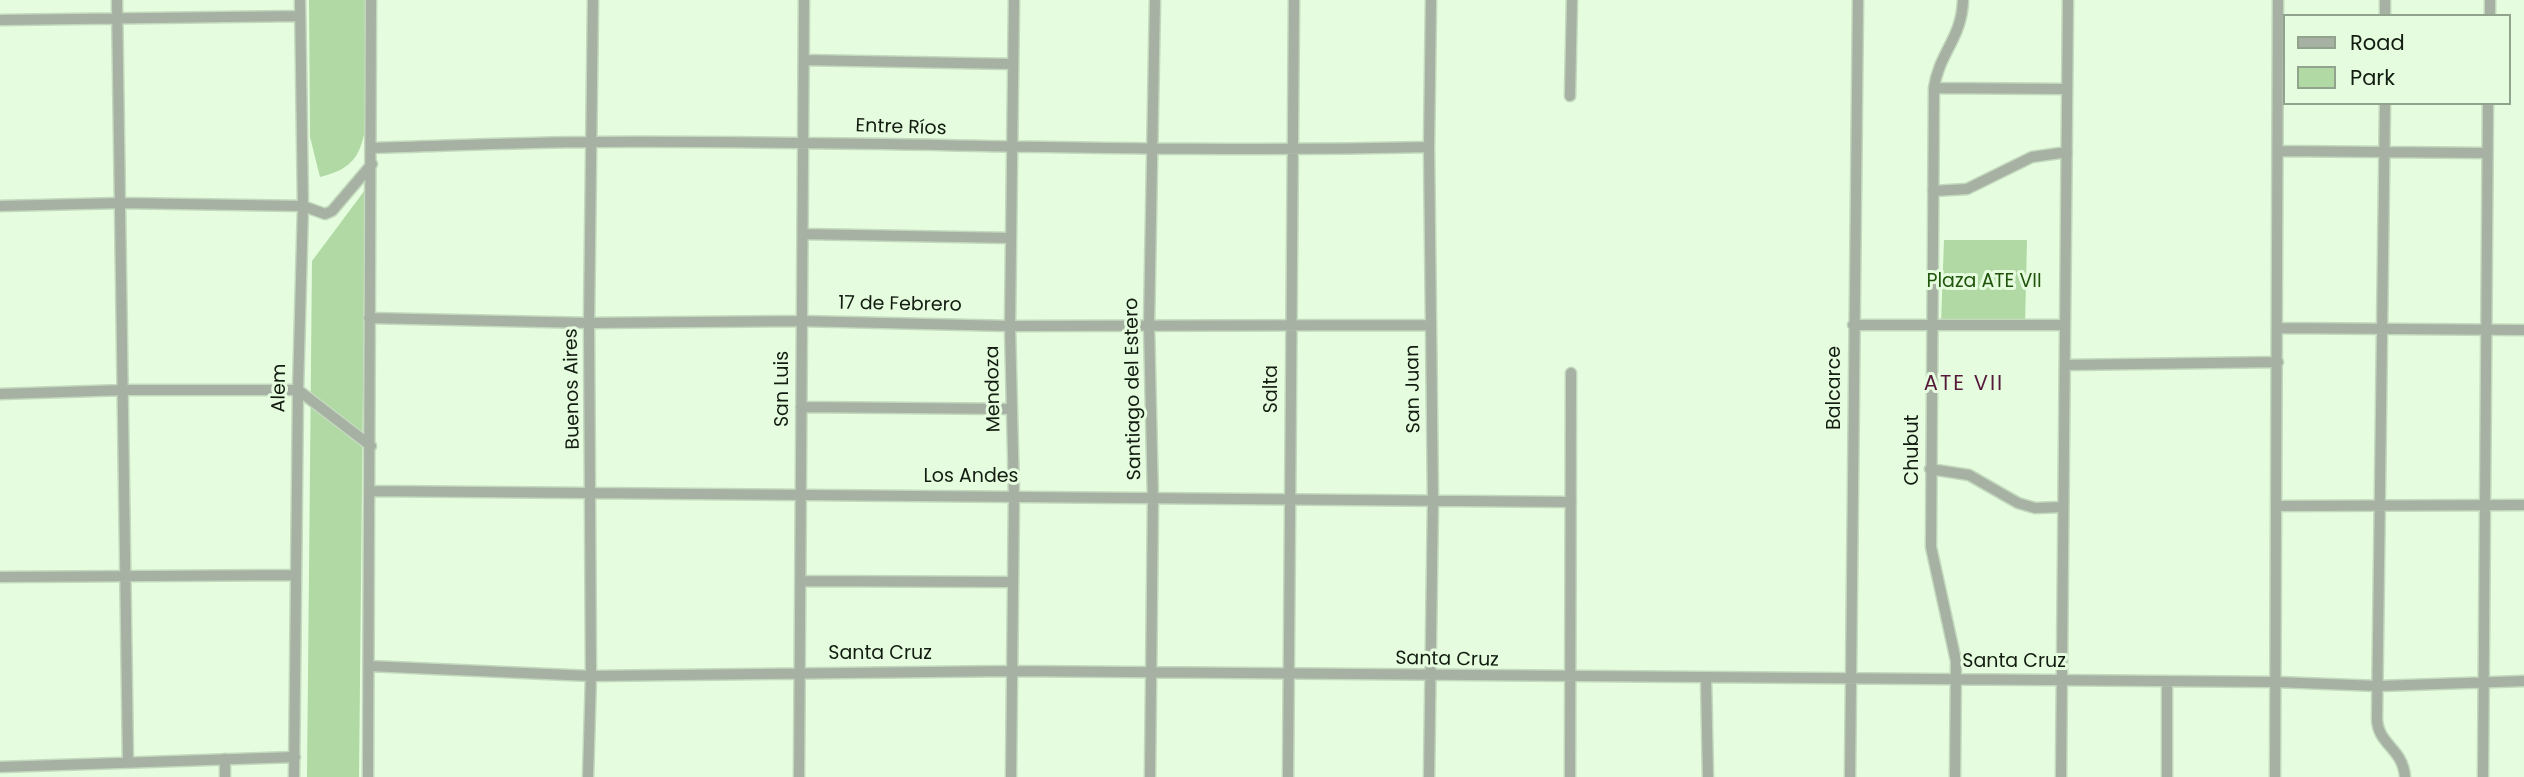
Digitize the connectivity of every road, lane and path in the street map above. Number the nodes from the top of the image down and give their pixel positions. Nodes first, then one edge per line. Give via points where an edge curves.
1 (117, 0) edge
2 (300, 0) edge
3 (371, 0) edge
4 (593, 0) edge
5 (804, 0) edge
6 (1014, 0) edge
7 (1155, 0) edge
8 (1294, 0) edge
9 (1432, 0) edge
10 (1572, 0) edge
11 (1858, 0) edge
12 (1963, 0) edge
13 (2068, 0) edge
14 (2278, 0) edge
15 (300, 16) junction
16 (117, 18) junction
17 (0, 20) edge
18 (804, 60) junction
19 (1012, 64) junction
20 (1934, 88) junction
21 (2067, 89) junction
22 (1570, 96) dead end
23 (2385, 105) edge
24 (2488, 105) edge
25 (593, 142) junction
26 (802, 143) junction
27 (1429, 147) junction
28 (372, 148) junction
29 (1154, 148) junction
30 (1011, 149) junction
31 (1291, 150) junction
32 (2278, 151) junction
33 (2067, 152) junction
34 (2385, 152) junction
35 (2487, 153) junction
36 (372, 164) junction
37 (1933, 191) junction
38 (121, 203) junction
39 (0, 206) edge
40 (303, 206) junction
41 (803, 234) junction
42 (1010, 238) junction
43 (369, 318) junction
44 (800, 321) junction
45 (589, 323) junction
46 (1290, 324) junction
47 (1930, 324) junction
48 (1149, 325) junction
49 (1430, 325) junction
50 (1853, 325) junction
51 (2065, 325) junction
52 (1010, 326) junction
53 (2278, 328) junction
54 (2383, 329) junction
55 (2487, 330) junction
56 (2524, 330) edge
57 (2278, 362) junction
58 (2065, 365) junction
59 (1571, 373) dead end
60 (125, 390) junction
61 (298, 390) junction
62 (0, 394) edge
63 (801, 407) junction
64 (1012, 409) junction
65 (370, 446) junction
66 (1930, 469) junction
67 (371, 491) junction
68 (592, 494) junction
69 (801, 495) junction
70 (1014, 495) junction
71 (1290, 498) junction
72 (1153, 500) junction
73 (1433, 501) junction
74 (1571, 502) junction
75 (2486, 505) junction
76 (2524, 505) edge
77 (2277, 506) junction
78 (2382, 506) junction
79 (2063, 507) junction
80 (124, 575) junction
81 (296, 575) junction
82 (0, 577) edge
83 (802, 580) junction
84 (1012, 582) junction
85 (369, 666) junction
86 (800, 671) junction
87 (1012, 671) junction
88 (1151, 674) junction
89 (1288, 675) junction
90 (592, 676) junction
91 (1430, 677) junction
92 (1571, 678) junction
93 (1706, 678) junction
94 (1850, 679) junction
95 (1955, 680) junction
96 (2062, 680) junction
97 (2167, 681) junction
98 (2524, 681) edge
99 (2276, 682) junction
100 (2484, 684) junction
101 (2379, 686) junction
102 (295, 757) junction
103 (225, 759) junction
104 (128, 761) junction
105 (0, 767) edge
106 (225, 777) edge
107 (294, 777) edge
108 (368, 777) edge
109 (588, 777) edge
110 (799, 777) edge
111 (1010, 777) edge
112 (1150, 777) edge
113 (1288, 777) edge
114 (1429, 777) edge
115 (1570, 777) edge
116 (1708, 777) edge
117 (1850, 777) edge
118 (1955, 777) edge
119 (2061, 777) edge
120 (2167, 777) edge
121 (2275, 777) edge
122 (2405, 777) edge
123 (2483, 777) edge

1 - 16 street
2 - 15 street, Alem
3 - 28 street
4 - 25 street, Buenos Aires
5 - 18 street, San Luis
6 - 19 street, Mendoza
7 - 29 street, Santiago del Estero
8 - 31 street, Salta
9 - 27 street, San Juan
10 - 22 street
11 - 50 street, Balcarce
12 - 20 street, Chubut via 1958,34 1938,66
13 - 21 street
14 - 32 street
15 - 16 street
15 - 40 street, Alem
16 - 17 street
16 - 38 street
18 - 19 street
18 - 26 street, San Luis
19 - 30 street, Mendoza
20 - 21 street
20 - 37 street, Chubut
21 - 33 street
23 - 34 street
24 - 35 street
25 - 26 street, Entre Ríos
25 - 28 street, Entre Ríos
25 - 45 street, Buenos Aires
26 - 30 street, Entre Ríos
26 - 41 street, San Luis
27 - 31 street, Entre Ríos
27 - 49 street, San Juan
28 - 36 street
29 - 30 street, Entre Ríos
29 - 31 street, Entre Ríos
29 - 48 street, Santiago del Estero
30 - 42 street, Mendoza
31 - 46 street, Salta
32 - 34 street
32 - 53 street
33 - 37 street via 2032,157 1981,185
33 - 51 street
34 - 35 street
34 - 54 street
35 - 55 street
36 - 40 street via 332,211 325,214
36 - 43 street
37 - 47 street, Chubut
38 - 39 street
38 - 40 street
38 - 60 street
40 - 61 street, Alem
41 - 42 street
41 - 44 street, San Luis
42 - 52 street, Mendoza
43 - 45 street, 17 de Febrero
43 - 65 street
44 - 45 street, 17 de Febrero
44 - 52 street, 17 de Febrero
44 - 63 street, San Luis
45 - 68 street, Buenos Aires
46 - 48 street, 17 de Febrero
46 - 49 street, 17 de Febrero
46 - 71 street, Salta
47 - 50 street
47 - 51 street
47 - 66 street, Chubut
48 - 52 street, 17 de Febrero
48 - 72 street, Santiago del Estero
49 - 73 street, San Juan
50 - 94 street, Balcarce
51 - 58 street
52 - 64 street, Mendoza
53 - 54 street
53 - 57 street
54 - 55 street
54 - 78 street
55 - 56 street
55 - 75 street
57 - 58 street
57 - 77 street
58 - 79 street
59 - 74 street
60 - 61 street
60 - 62 street
60 - 80 street
61 - 65 street
61 - 81 street, Alem
63 - 64 street
63 - 69 street, San Luis
64 - 70 street, Mendoza
65 - 67 street
66 - 79 street via 1969,475 2035,508
66 - 95 street, Chubut via 1931,547 1954,647
67 - 68 street, Los Andes
67 - 85 street
68 - 69 street, Los Andes
68 - 90 street, Buenos Aires
69 - 70 street, Los Andes
69 - 83 street, San Luis
70 - 72 street, Los Andes
70 - 84 street, Mendoza
71 - 72 street, Los Andes
71 - 73 street, Los Andes
71 - 89 street, Salta
72 - 88 street, Santiago del Estero
73 - 74 street, Los Andes
73 - 91 street, San Juan
74 - 92 street
75 - 76 street
75 - 78 street
75 - 100 street
77 - 78 street
77 - 99 street
78 - 101 street
79 - 96 street
80 - 81 street
80 - 82 street
80 - 104 street
81 - 102 street, Alem
83 - 84 street
83 - 86 street, San Luis
84 - 87 street, Mendoza
85 - 90 street, Santa Cruz
85 - 108 street
86 - 87 street, Santa Cruz
86 - 90 street, Santa Cruz
86 - 110 street, San Luis
87 - 88 street, Santa Cruz
87 - 111 street, Mendoza
88 - 89 street, Santa Cruz
88 - 112 street, Santiago del Estero
89 - 91 street, Santa Cruz
89 - 113 street, Salta
90 - 109 street, Buenos Aires
91 - 92 street, Santa Cruz
91 - 114 street, San Juan
92 - 93 street, Santa Cruz
92 - 115 street
93 - 94 street, Santa Cruz
93 - 116 street
94 - 95 street, Santa Cruz
94 - 117 street, Balcarce
95 - 96 street, Santa Cruz
95 - 118 street, Chubut
96 - 97 street, Santa Cruz
96 - 119 street
97 - 99 street, Santa Cruz
97 - 120 street
98 - 100 street, Santa Cruz
99 - 101 street, Santa Cruz
99 - 121 street
100 - 101 street, Santa Cruz
100 - 123 street
101 - 122 street via 2377,727 2404,761
102 - 103 street
102 - 107 street, Alem
103 - 104 street
103 - 106 street
104 - 105 street

